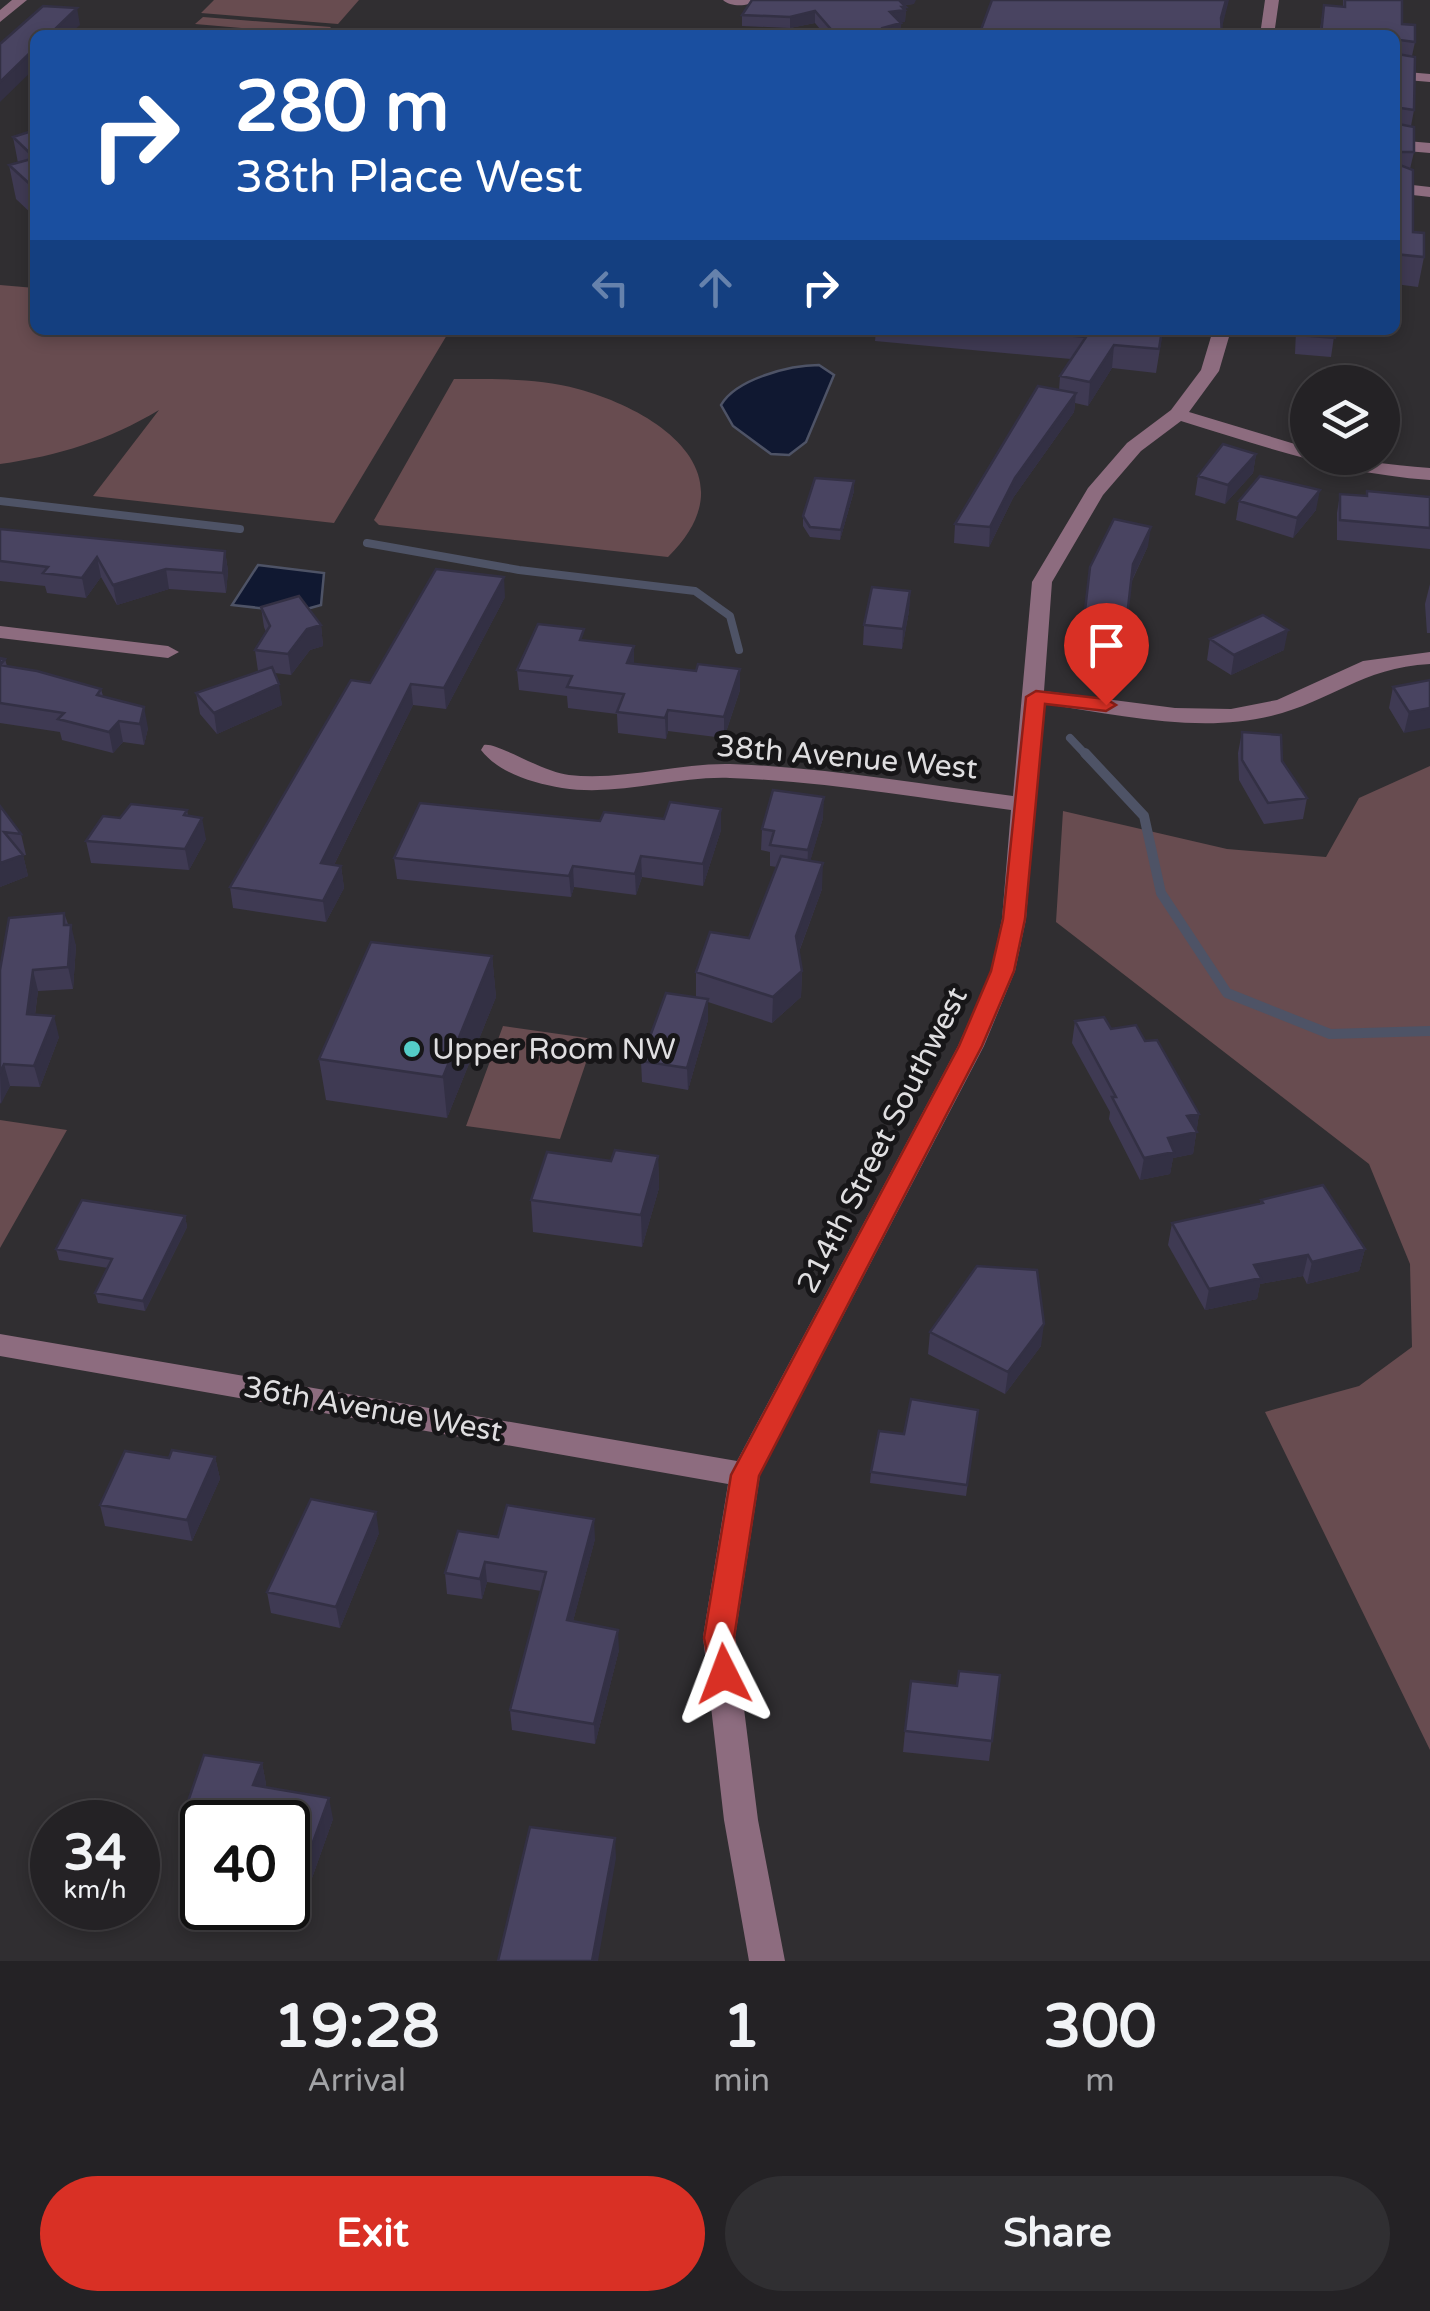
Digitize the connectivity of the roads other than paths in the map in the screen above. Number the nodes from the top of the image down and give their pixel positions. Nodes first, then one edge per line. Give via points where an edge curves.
1 (20, 0) edge
2 (730, 0) edge
3 (749, 0) edge
4 (1272, 0) edge
5 (0, 18) edge
6 (1268, 30) edge
7 (1400, 75) edge
8 (1430, 78) edge
9 (1400, 145) edge
10 (1430, 148) edge
11 (1400, 189) edge
12 (1430, 192) edge
13 (1221, 335) edge
14 (1178, 414) junction
15 (1290, 448) edge
16 (1400, 472) edge
17 (1430, 474) edge
18 (0, 632) edge
19 (168, 652) dead end
20 (1430, 658) edge
21 (1036, 697) junction
22 (492, 750) dead end
23 (1026, 805) junction
24 (0, 1345) edge
25 (745, 1475) junction
26 (767, 1961) edge

1 - 5 street
2 - 3 street
4 - 6 street
7 - 8 street
9 - 10 street
11 - 12 street
13 - 14 street, 214th Street Southwest via 1210,371
14 - 15 street
14 - 21 street, 214th Street Southwest via 1134,447 1095,492 1042,582
16 - 17 street
18 - 19 street
20 - 21 street via 1378,664 1301,699 1213,717
21 - 23 street, 214th Street Southwest
22 - 23 street, 38th Avenue West via 527,773 568,782 722,771
23 - 25 street, 214th Street Southwest via 1014,919 971,1046
24 - 25 street, 36th Avenue West
25 - 26 street, 214th Street Southwest via 719,1638 740,1820

